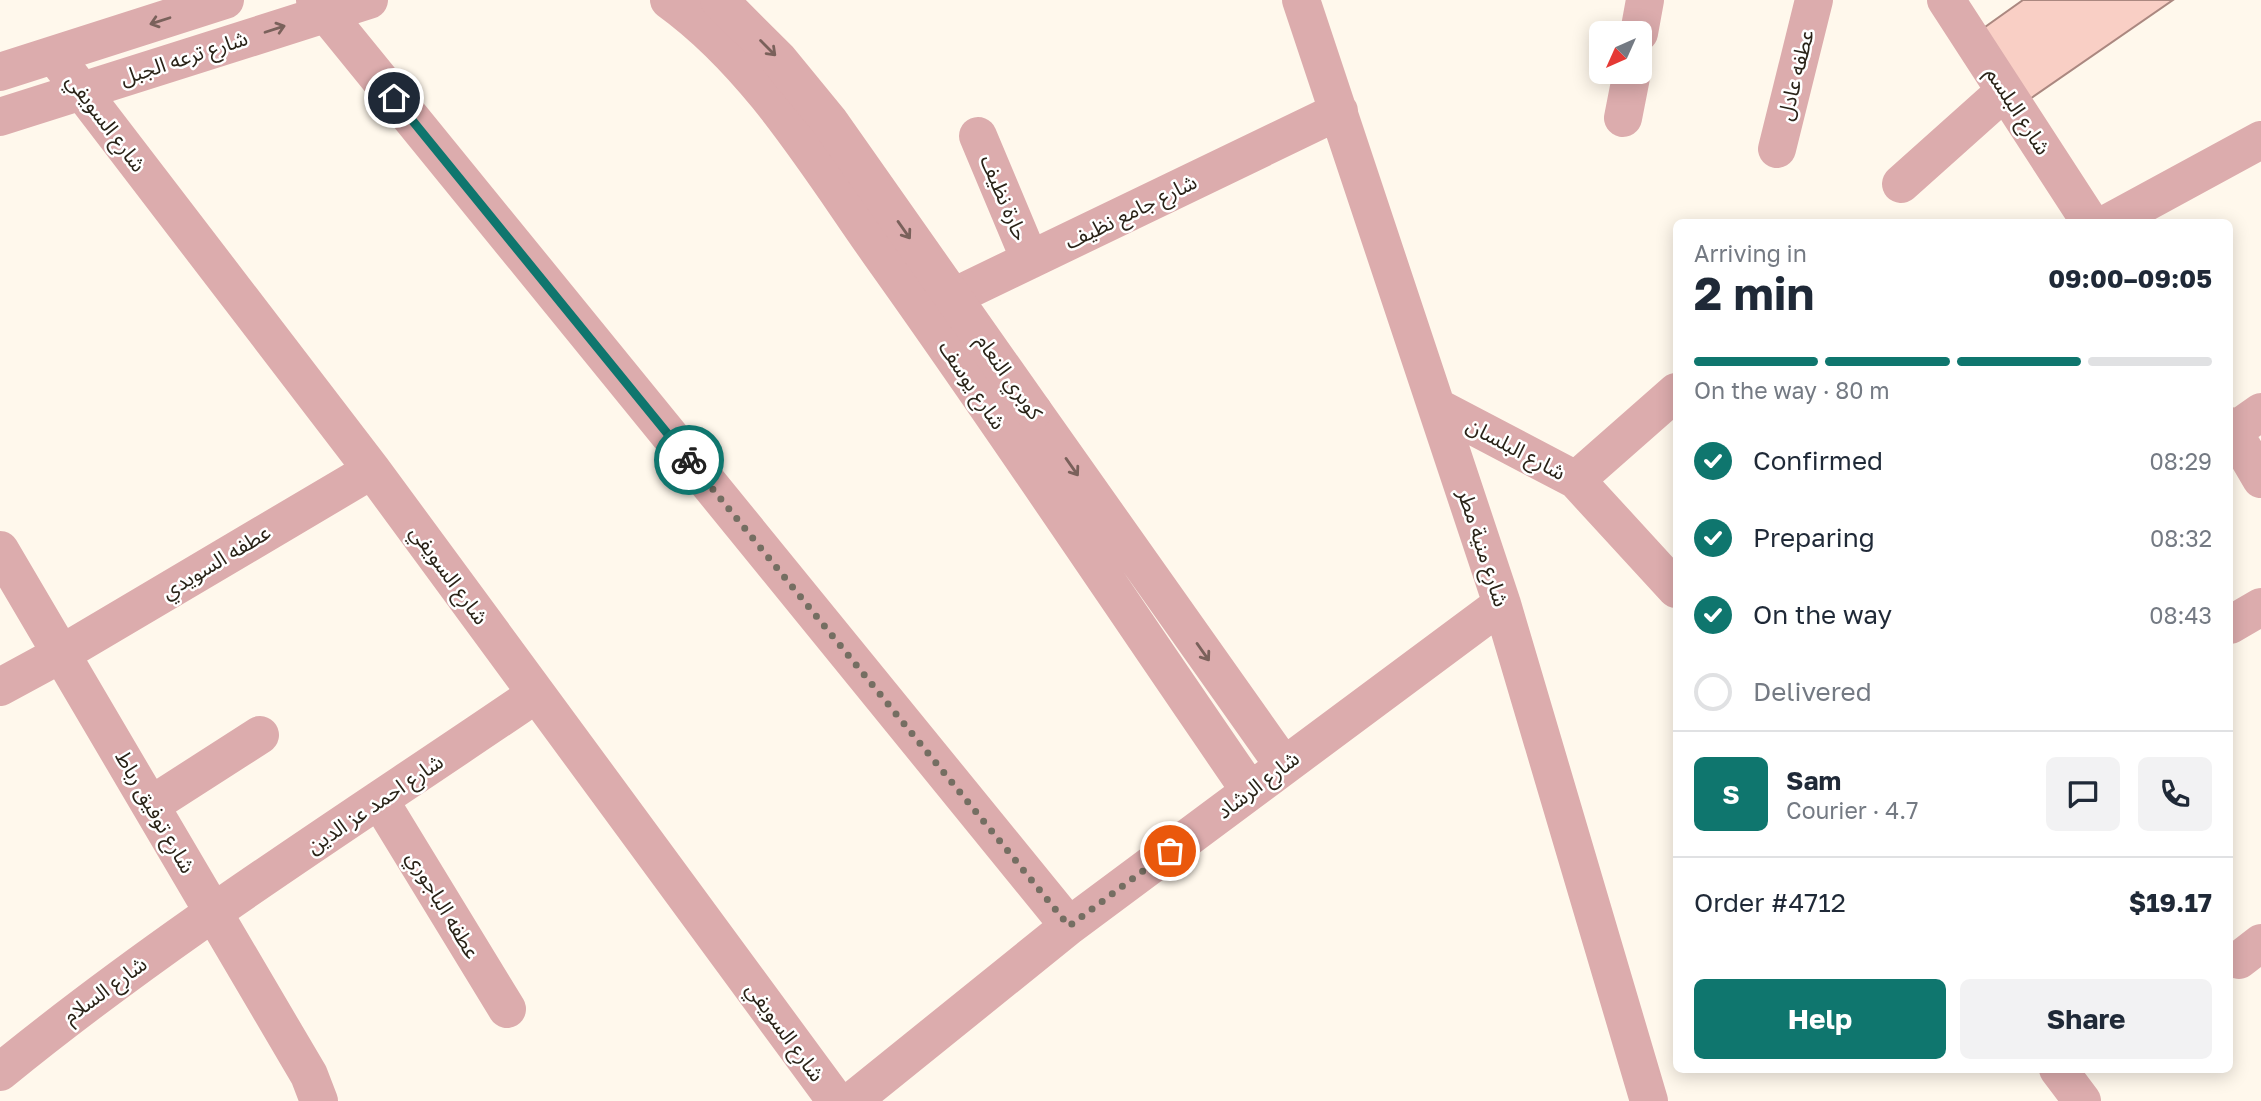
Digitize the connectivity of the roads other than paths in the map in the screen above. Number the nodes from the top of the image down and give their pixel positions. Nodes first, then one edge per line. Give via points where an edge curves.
1 (225, 0) edge
2 (369, 0) edge
3 (668, 0) edge
4 (719, 0) edge
5 (1301, 0) edge
6 (1645, 0) edge
7 (1814, 0) edge
8 (1946, 0) edge
9 (320, 6) edge
10 (1641, 21) edge
11 (54, 55) junction
12 (0, 72) edge
13 (1630, 84) edge
14 (82, 91) junction
15 (2005, 91) junction
16 (1339, 111) junction
17 (0, 117) edge
18 (1623, 118) dead end
19 (978, 136) dead end
20 (2261, 140) edge
21 (1777, 149) dead end
22 (1901, 184) dead end
23 (2088, 219) edge
24 (2116, 219) edge
25 (1030, 260) junction
26 (922, 313) junction
27 (1673, 396) edge
28 (1437, 407) junction
29 (2241, 423) edge
30 (372, 470) junction
31 (2261, 479) edge
32 (1576, 480) junction
33 (0, 550) edge
34 (1673, 586) edge
35 (1502, 604) junction
36 (2261, 607) edge
37 (2233, 623) edge
38 (61, 654) junction
39 (0, 687) edge
40 (536, 694) junction
41 (260, 735) dead end
42 (1284, 766) junction
43 (1250, 791) junction
44 (380, 801) junction
45 (151, 805) junction
46 (214, 913) junction
47 (1069, 926) junction
48 (507, 1009) dead end
49 (0, 1072) edge
50 (2061, 1073) edge
51 (314, 1088) edge
52 (1645, 1099) edge
53 (836, 1101) edge
54 (852, 1101) edge
55 (2082, 1101) edge

1 -> 11 street, شارع ترعه الجبل
2 - 9 street, شارع ترعه الجبل
3 - 26 street, شارع يوسف via 733,56 776,107
4 -> 42 street, كوبري النعام, bridge via 779,60 829,121
5 - 16 street, شارع منية مطر
6 - 10 street
7 - 21 street, عطفه عادل
8 - 15 street, شارع البلسم
14 -> 9 street, شارع ترعه الجبل
9 - 47 street
11 - 12 street, شارع ترعه الجبل
11 - 14 street, شارع السويفي
13 - 18 street
14 - 17 street, شارع ترعه الجبل
14 - 30 street, شارع السويفي
15 - 22 street
15 - 23 street, شارع البلسم
16 - 25 street, شارع جامع نظيف
16 - 28 street, شارع منية مطر
19 - 25 street, حارة نظيف
20 - 24 street
25 - 26 street, شارع جامع نظيف
26 - 43 street, شارع يوسف
27 - 32 street
28 - 32 street, شارع البلسان
28 - 35 street, شارع منية مطر
29 - 31 street
30 - 38 street, عطفه السويدي
30 - 40 street, شارع السويفي
32 - 34 street, شارع البلسان
33 - 38 street, شارع توفيق رباط
35 - 42 street, شارع الرشاد
35 - 52 street, شارع منية مطر
36 - 37 street
38 - 39 street, عطفه السويدي
38 - 45 street, شارع توفيق رباط
40 - 44 street, شارع احمد عز الدين
40 - 53 street, شارع السويفي
41 - 45 street
42 - 43 street, شارع الرشاد
43 - 47 street, شارع الرشاد
44 - 46 street, شارع احمد عز الدين
44 - 48 street, عطفه الباجوري
45 - 46 street, شارع توفيق رباط
46 - 49 street, شارع السلام via 75,1011
46 - 51 street, شارع توفيق رباط
47 - 54 street, شارع الرشاد
50 - 55 street

